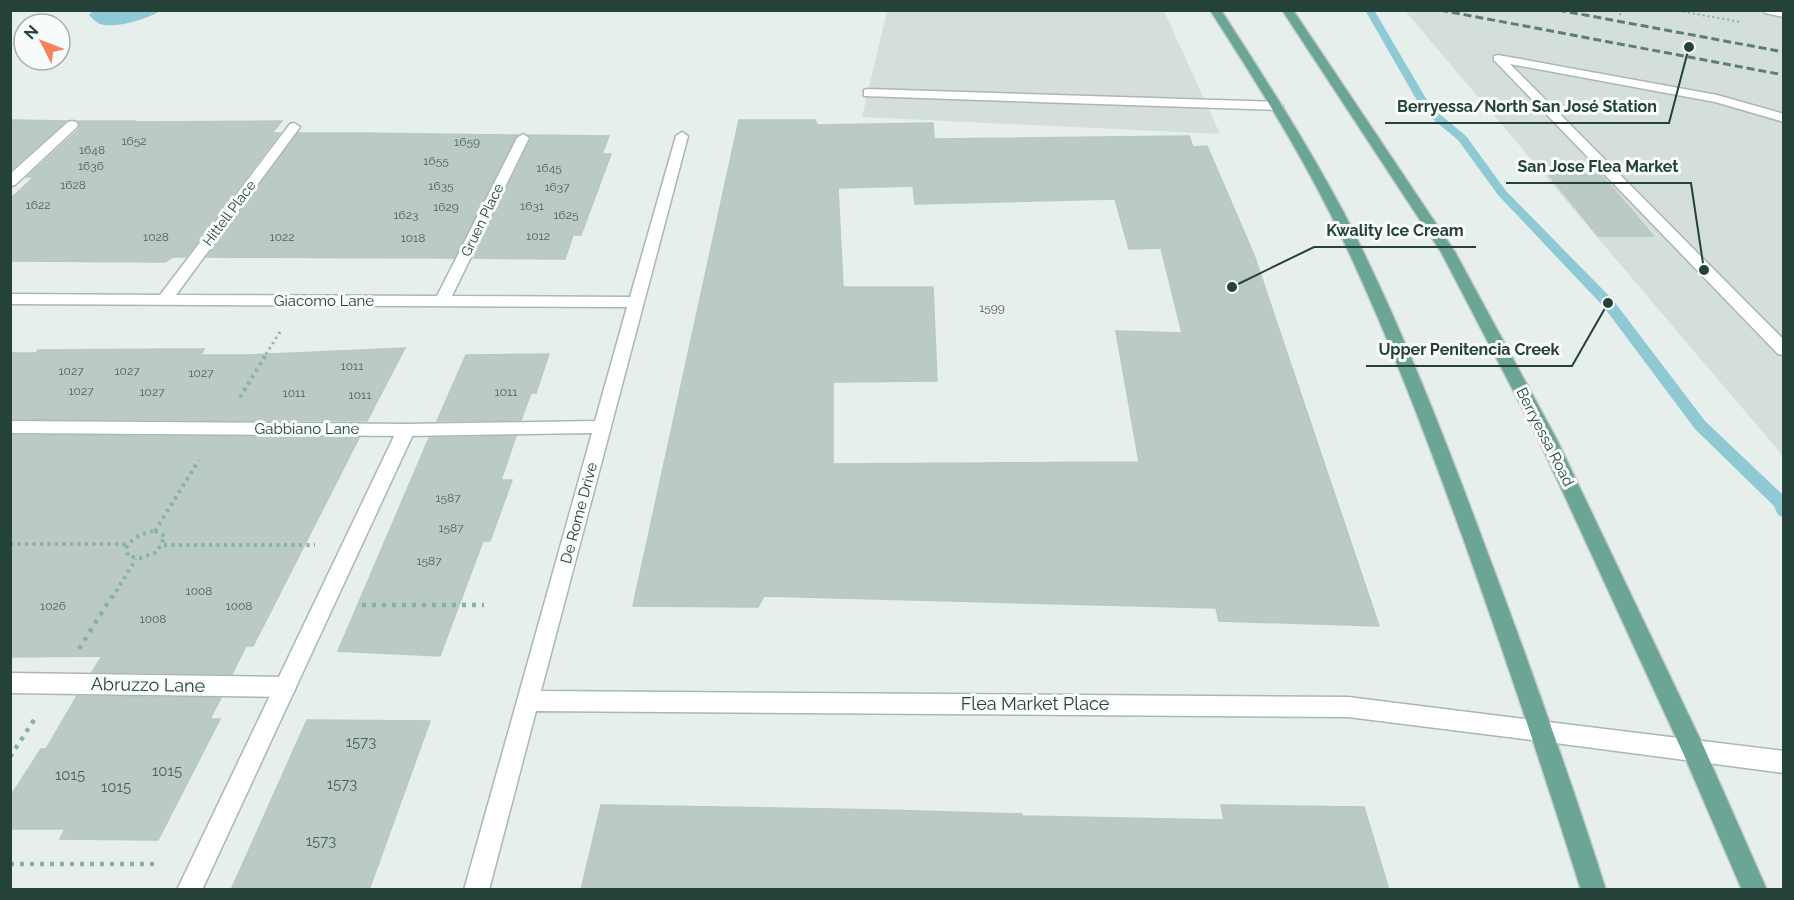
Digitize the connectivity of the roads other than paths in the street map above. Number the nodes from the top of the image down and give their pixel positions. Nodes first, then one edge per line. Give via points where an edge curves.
1 (1215, 10) edge
2 (1287, 10) edge
3 (1767, 11) edge
4 (1784, 14) edge
5 (868, 93) dead end
6 (1277, 106) junction
7 (1784, 118) edge
8 (72, 125) dead end
9 (294, 127) dead end
10 (682, 136) dead end
11 (523, 138) dead end
12 (10, 182) edge
13 (10, 299) edge
14 (164, 300) junction
15 (442, 301) junction
16 (637, 302) junction
17 (1784, 350) edge
18 (10, 427) edge
19 (603, 427) junction
20 (406, 430) junction
21 (10, 683) edge
22 (285, 687) junction
23 (528, 701) junction
24 (1540, 731) junction
25 (1694, 751) junction
26 (1784, 762) edge
27 (189, 890) edge
28 (476, 890) edge
29 (1594, 890) edge
30 (1755, 890) edge

1 - 6 main road
2 - 25 main road, Berryessa Road via 1448,252 1547,438
3 - 4 street
5 - 6 street
6 - 24 main road via 1345,230 1437,439
7 - 17 street via 1717,99 1498,58
8 - 12 street
9 - 14 street, Hittell Place
10 - 16 street, De Rome Drive
11 - 15 street, Gruen Place
13 - 14 street, Giacomo Lane
14 - 15 street, Giacomo Lane
15 - 16 street, Giacomo Lane
16 - 19 street, De Rome Drive
18 - 20 street, Gabbiano Lane
19 - 20 street, Gabbiano Lane
19 - 23 street, De Rome Drive
20 - 22 street
21 - 22 street, Abruzzo Lane
22 - 27 street
23 - 24 street, Flea Market Place via 1348,707
23 - 28 street, De Rome Drive
24 - 25 street, Flea Market Place
24 - 29 main road
25 - 26 street, Flea Market Place
25 - 30 main road, Berryessa Road

